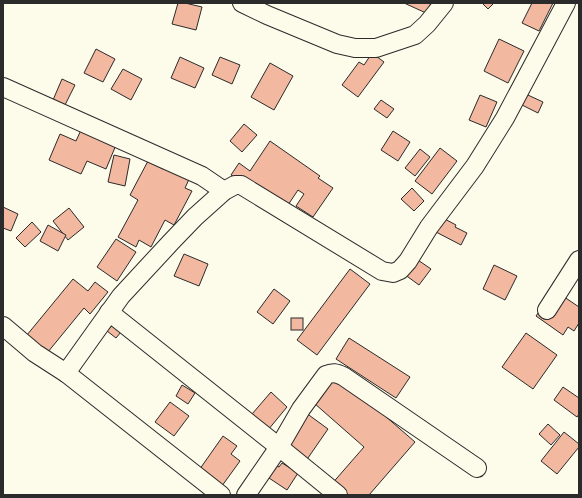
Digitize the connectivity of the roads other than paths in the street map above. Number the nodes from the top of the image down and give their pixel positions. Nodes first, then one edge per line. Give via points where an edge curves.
1 (242, 3) edge
2 (444, 3) edge
3 (566, 3) edge
4 (3, 86) edge
5 (224, 191) junction
6 (579, 260) edge
7 (547, 310) dead end
8 (109, 312) junction
9 (3, 326) edge
10 (66, 373) junction
11 (279, 446) junction
12 (477, 468) dead end
13 (221, 495) edge
14 (246, 495) edge
15 (338, 495) edge

1 - 2 street via 267,16 337,44 355,48 383,46 415,35
3 - 5 street via 505,118 475,166 400,270 393,273 382,271 241,185 235,184
4 - 5 street via 202,176
5 - 8 street via 171,242
6 - 7 street
8 - 10 street
8 - 11 street
9 - 10 street via 35,353
10 - 13 street
11 - 12 street via 301,409 326,375 336,373
11 - 14 street
11 - 15 street

